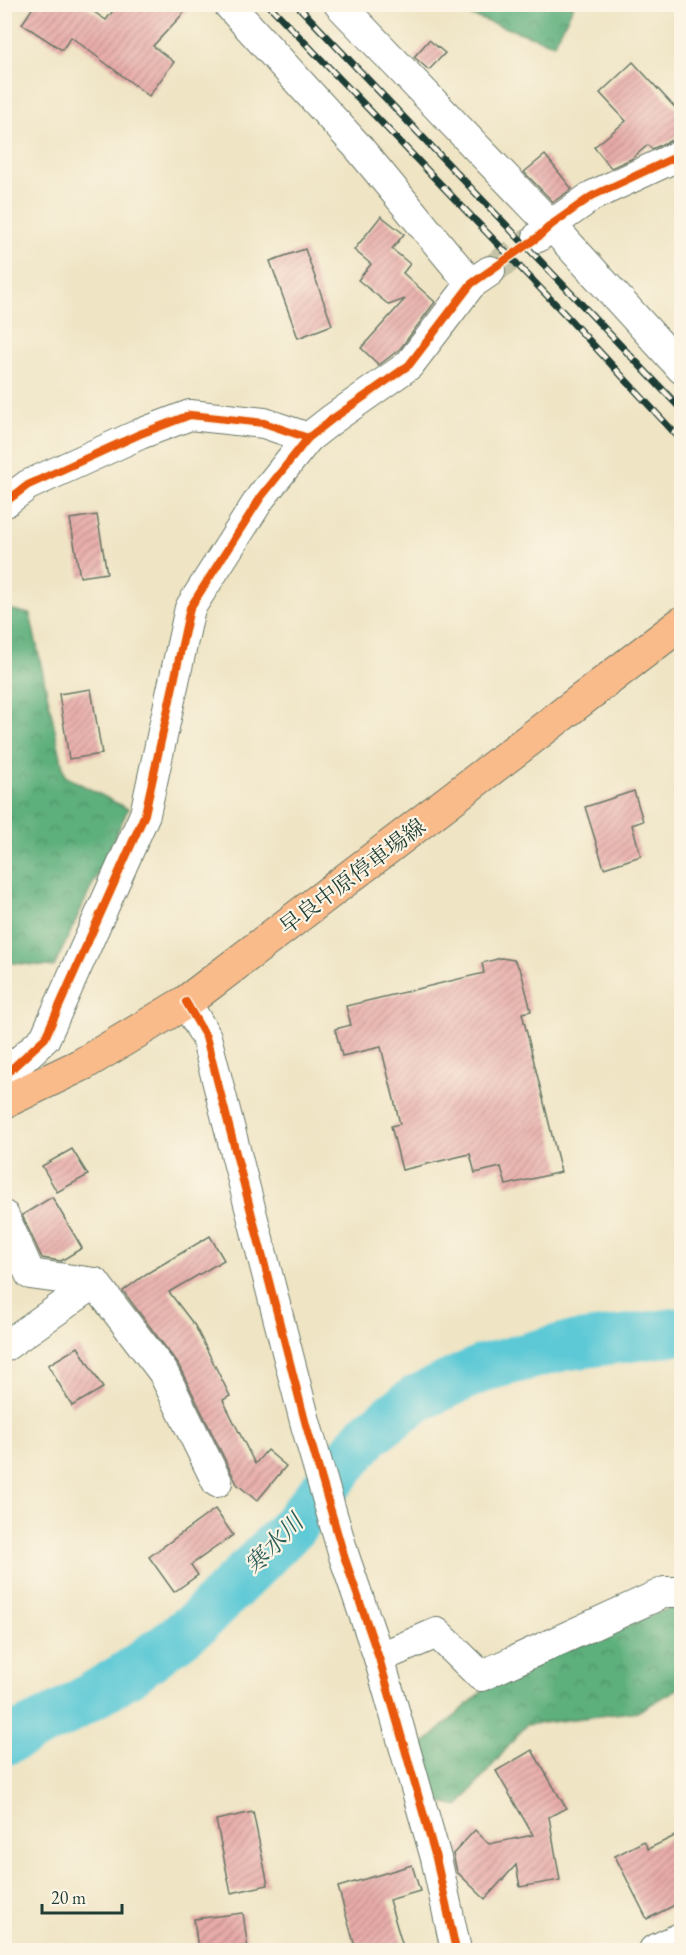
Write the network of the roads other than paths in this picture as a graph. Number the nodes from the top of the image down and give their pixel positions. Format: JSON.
{"nodes":[{"id":1,"x":228,"y":4,"type":"edge"},
{"id":2,"x":339,"y":4,"type":"edge"},
{"id":3,"x":681,"y":154,"type":"edge"},
{"id":4,"x":544,"y":231,"type":"junction"},
{"id":5,"x":681,"y":369,"type":"edge"},
{"id":6,"x":308,"y":438,"type":"junction"},
{"id":7,"x":4,"y":503,"type":"edge"},
{"id":8,"x":681,"y":623,"type":"edge"},
{"id":9,"x":186,"y":1002,"type":"junction"},
{"id":10,"x":4,"y":1076,"type":"edge"},
{"id":11,"x":4,"y":1102,"type":"edge"},
{"id":12,"x":4,"y":1216,"type":"edge"},
{"id":13,"x":94,"y":1283,"type":"junction"},
{"id":14,"x":4,"y":1347,"type":"edge"},
{"id":15,"x":217,"y":1482,"type":"dead end"},
{"id":16,"x":681,"y":1592,"type":"edge"},
{"id":17,"x":379,"y":1658,"type":"junction"},
{"id":18,"x":681,"y":1937,"type":"edge"},
{"id":19,"x":456,"y":1950,"type":"edge"},
{"id":20,"x":654,"y":1950,"type":"edge"}],
"edges":[{"from":1,"to":6,"type":"street"},
{"from":2,"to":4,"type":"street"},
{"from":3,"to":4,"type":"street"},
{"from":4,"to":5,"type":"street"},
{"from":6,"to":7,"type":"street"},
{"from":6,"to":10,"type":"street"},
{"from":8,"to":9,"type":"main road","name":"早良中原停車場線"},
{"from":9,"to":11,"type":"main road","name":"早良中原停車場線"},
{"from":9,"to":17,"type":"street"},
{"from":12,"to":13,"type":"street"},
{"from":13,"to":14,"type":"street"},
{"from":13,"to":15,"type":"street"},
{"from":16,"to":17,"type":"street"},
{"from":17,"to":19,"type":"street"},
{"from":18,"to":20,"type":"street"}]}
